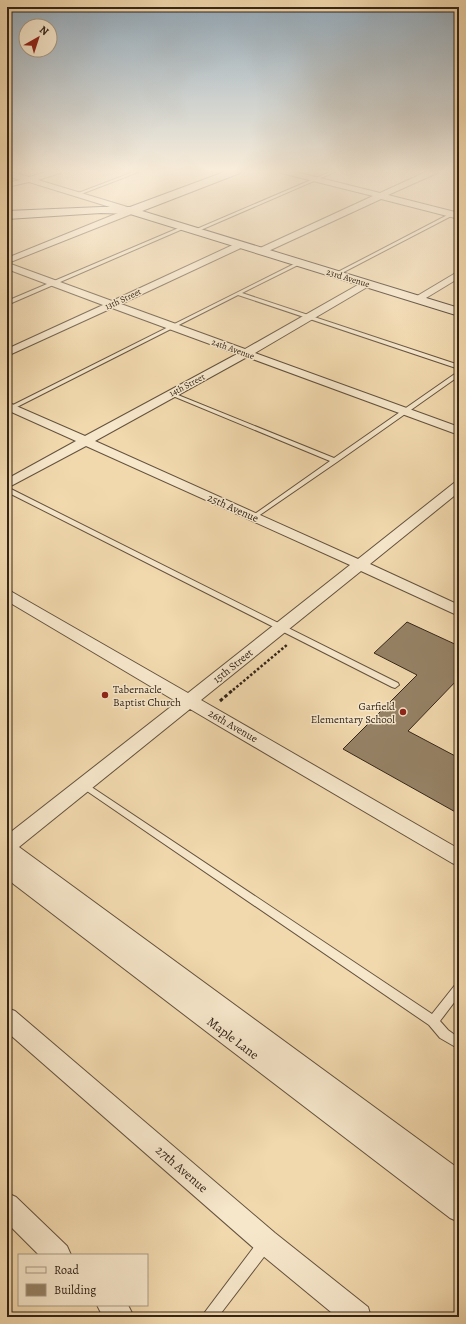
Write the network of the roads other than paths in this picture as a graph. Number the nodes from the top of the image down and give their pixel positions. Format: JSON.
{"nodes":[{"id":1,"x":78,"y":233,"type":"edge"},
{"id":2,"x":179,"y":233,"type":"edge"},
{"id":3,"x":200,"y":233,"type":"edge"},
{"id":4,"x":301,"y":233,"type":"edge"},
{"id":5,"x":417,"y":233,"type":"edge"},
{"id":6,"x":240,"y":245,"type":"junction"},
{"id":7,"x":261,"y":251,"type":"junction"},
{"id":8,"x":7,"y":262,"type":"edge"},
{"id":9,"x":298,"y":263,"type":"junction"},
{"id":10,"x":7,"y":266,"type":"edge"},
{"id":11,"x":336,"y":274,"type":"junction"},
{"id":12,"x":459,"y":274,"type":"edge"},
{"id":13,"x":54,"y":283,"type":"junction"},
{"id":14,"x":366,"y":284,"type":"junction"},
{"id":15,"x":238,"y":294,"type":"junction"},
{"id":16,"x":417,"y":299,"type":"junction"},
{"id":17,"x":7,"y":303,"type":"edge"},
{"id":18,"x":112,"y":305,"type":"junction"},
{"id":19,"x":459,"y":312,"type":"edge"},
{"id":20,"x":307,"y":317,"type":"junction"},
{"id":21,"x":171,"y":326,"type":"junction"},
{"id":22,"x":7,"y":353,"type":"edge"},
{"id":23,"x":245,"y":354,"type":"junction"},
{"id":24,"x":459,"y":367,"type":"edge"},
{"id":25,"x":459,"y":373,"type":"edge"},
{"id":26,"x":171,"y":394,"type":"junction"},
{"id":27,"x":9,"y":408,"type":"edge"},
{"id":28,"x":405,"y":412,"type":"junction"},
{"id":29,"x":459,"y":431,"type":"edge"},
{"id":30,"x":85,"y":441,"type":"junction"},
{"id":31,"x":335,"y":461,"type":"junction"},
{"id":32,"x":7,"y":484,"type":"edge"},
{"id":33,"x":459,"y":486,"type":"edge"},
{"id":34,"x":7,"y":489,"type":"edge"},
{"id":35,"x":254,"y":517,"type":"junction"},
{"id":36,"x":359,"y":564,"type":"junction"},
{"id":37,"x":7,"y":595,"type":"edge"},
{"id":38,"x":459,"y":611,"type":"edge"},
{"id":39,"x":280,"y":628,"type":"junction"},
{"id":40,"x":395,"y":685,"type":"dead end"},
{"id":41,"x":190,"y":701,"type":"junction"},
{"id":42,"x":84,"y":785,"type":"junction"},
{"id":43,"x":7,"y":848,"type":"edge"},
{"id":44,"x":459,"y":858,"type":"edge"},
{"id":45,"x":7,"y":868,"type":"edge"},
{"id":46,"x":459,"y":988,"type":"edge"},
{"id":47,"x":7,"y":1018,"type":"edge"},
{"id":48,"x":433,"y":1021,"type":"junction"},
{"id":49,"x":459,"y":1044,"type":"edge"},
{"id":50,"x":459,"y":1184,"type":"edge"},
{"id":51,"x":7,"y":1206,"type":"edge"},
{"id":52,"x":459,"y":1209,"type":"edge"},
{"id":53,"x":266,"y":1242,"type":"junction"},
{"id":54,"x":57,"y":1254,"type":"edge"},
{"id":55,"x":111,"y":1306,"type":"edge"},
{"id":56,"x":121,"y":1317,"type":"edge"},
{"id":57,"x":210,"y":1317,"type":"edge"},
{"id":58,"x":358,"y":1317,"type":"edge"}],
"edges":[{"from":1,"to":8,"type":"street"},
{"from":2,"to":13,"type":"lane"},
{"from":3,"to":6,"type":"street","name":"23rd Avenue"},
{"from":4,"to":7,"type":"street"},
{"from":5,"to":11,"type":"lane"},
{"from":6,"to":7,"type":"street","name":"23rd Avenue"},
{"from":6,"to":18,"type":"street","name":"13th Street"},
{"from":7,"to":9,"type":"street","name":"23rd Avenue"},
{"from":9,"to":11,"type":"street","name":"23rd Avenue"},
{"from":9,"to":15,"type":"lane"},
{"from":10,"to":13,"type":"street","name":"24th Avenue"},
{"from":11,"to":14,"type":"street","name":"23rd Avenue"},
{"from":12,"to":16,"type":"street"},
{"from":13,"to":17,"type":"lane"},
{"from":13,"to":18,"type":"street","name":"24th Avenue"},
{"from":14,"to":16,"type":"street","name":"23rd Avenue"},
{"from":14,"to":20,"type":"street","name":"14th Street"},
{"from":15,"to":20,"type":"lane"},
{"from":15,"to":21,"type":"lane"},
{"from":16,"to":19,"type":"street","name":"23rd Avenue"},
{"from":18,"to":21,"type":"street","name":"24th Avenue"},
{"from":18,"to":22,"type":"street","name":"13th Street"},
{"from":20,"to":23,"type":"street","name":"14th Street"},
{"from":20,"to":24,"type":"lane"},
{"from":21,"to":23,"type":"street","name":"24th Avenue"},
{"from":21,"to":27,"type":"lane"},
{"from":23,"to":26,"type":"street","name":"14th Street"},
{"from":23,"to":28,"type":"street","name":"24th Avenue"},
{"from":25,"to":28,"type":"lane"},
{"from":26,"to":30,"type":"street","name":"14th Street"},
{"from":26,"to":31,"type":"lane"},
{"from":27,"to":30,"type":"street","name":"25th Avenue"},
{"from":28,"to":29,"type":"street","name":"24th Avenue"},
{"from":28,"to":31,"type":"lane"},
{"from":30,"to":32,"type":"street","name":"14th Street"},
{"from":30,"to":35,"type":"street","name":"25th Avenue"},
{"from":31,"to":35,"type":"lane"},
{"from":33,"to":36,"type":"street","name":"15th Street"},
{"from":34,"to":39,"type":"lane"},
{"from":35,"to":36,"type":"street","name":"25th Avenue"},
{"from":36,"to":38,"type":"street","name":"25th Avenue"},
{"from":36,"to":39,"type":"street","name":"15th Street"},
{"from":37,"to":41,"type":"street","name":"26th Avenue"},
{"from":39,"to":40,"type":"lane"},
{"from":39,"to":41,"type":"street","name":"15th Street"},
{"from":41,"to":42,"type":"street","name":"15th Street"},
{"from":41,"to":44,"type":"street","name":"26th Avenue"},
{"from":42,"to":43,"type":"street","name":"15th Street"},
{"from":42,"to":48,"type":"lane"},
{"from":43,"to":50,"type":"street","name":"Maple Lane"},
{"from":45,"to":52,"type":"street","name":"Maple Lane"},
{"from":46,"to":48,"type":"lane"},
{"from":47,"to":53,"type":"street","name":"27th Avenue"},
{"from":48,"to":49,"type":"lane"},
{"from":51,"to":54,"type":"street"},
{"from":53,"to":57,"type":"lane"},
{"from":53,"to":58,"type":"street","name":"27th Avenue"},
{"from":55,"to":56,"type":"street"}]}
